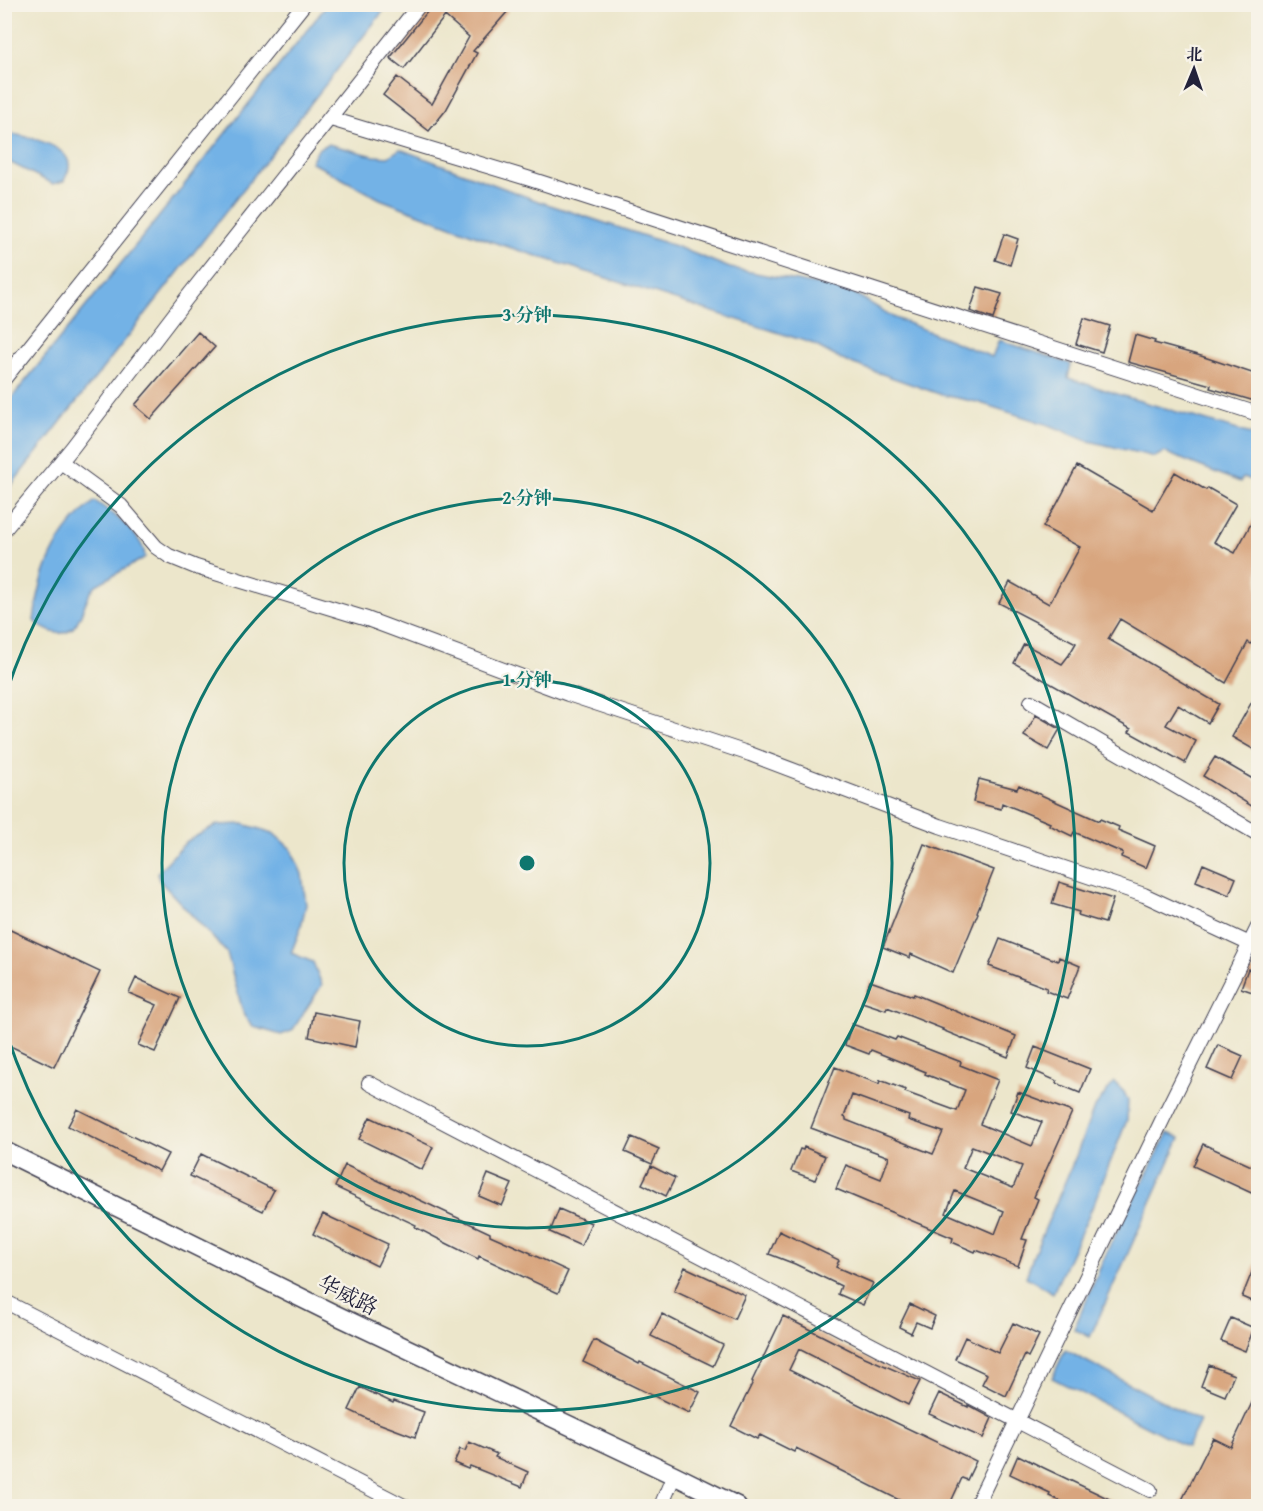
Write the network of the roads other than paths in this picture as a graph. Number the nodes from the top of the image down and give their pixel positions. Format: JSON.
{"nodes":[{"id":1,"x":304,"y":4,"type":"edge"},
{"id":2,"x":420,"y":4,"type":"edge"},
{"id":3,"x":331,"y":118,"type":"junction"},
{"id":4,"x":4,"y":379,"type":"edge"},
{"id":5,"x":1258,"y":414,"type":"edge"},
{"id":6,"x":61,"y":462,"type":"junction"},
{"id":7,"x":4,"y":530,"type":"edge"},
{"id":8,"x":1031,"y":702,"type":"dead end"},
{"id":9,"x":1258,"y":834,"type":"edge"},
{"id":10,"x":1258,"y":927,"type":"edge"},
{"id":11,"x":1250,"y":944,"type":"junction"},
{"id":12,"x":369,"y":1083,"type":"dead end"},
{"id":13,"x":4,"y":1151,"type":"edge"},
{"id":14,"x":4,"y":1301,"type":"edge"},
{"id":15,"x":1018,"y":1421,"type":"junction"},
{"id":16,"x":674,"y":1475,"type":"junction"},
{"id":17,"x":1150,"y":1490,"type":"dead end"},
{"id":18,"x":404,"y":1506,"type":"edge"},
{"id":19,"x":661,"y":1506,"type":"edge"},
{"id":20,"x":737,"y":1506,"type":"edge"},
{"id":21,"x":976,"y":1506,"type":"edge"}],
"edges":[{"from":1,"to":4,"type":"street"},
{"from":2,"to":3,"type":"street"},
{"from":3,"to":5,"type":"street"},
{"from":3,"to":6,"type":"street"},
{"from":6,"to":7,"type":"street"},
{"from":6,"to":11,"type":"street"},
{"from":8,"to":9,"type":"street"},
{"from":10,"to":11,"type":"street"},
{"from":11,"to":15,"type":"street"},
{"from":12,"to":15,"type":"street"},
{"from":13,"to":16,"type":"main road","name":"华威路"},
{"from":14,"to":18,"type":"street"},
{"from":15,"to":17,"type":"street"},
{"from":15,"to":21,"type":"street"},
{"from":16,"to":19,"type":"street"},
{"from":16,"to":20,"type":"main road","name":"华威路"}]}
